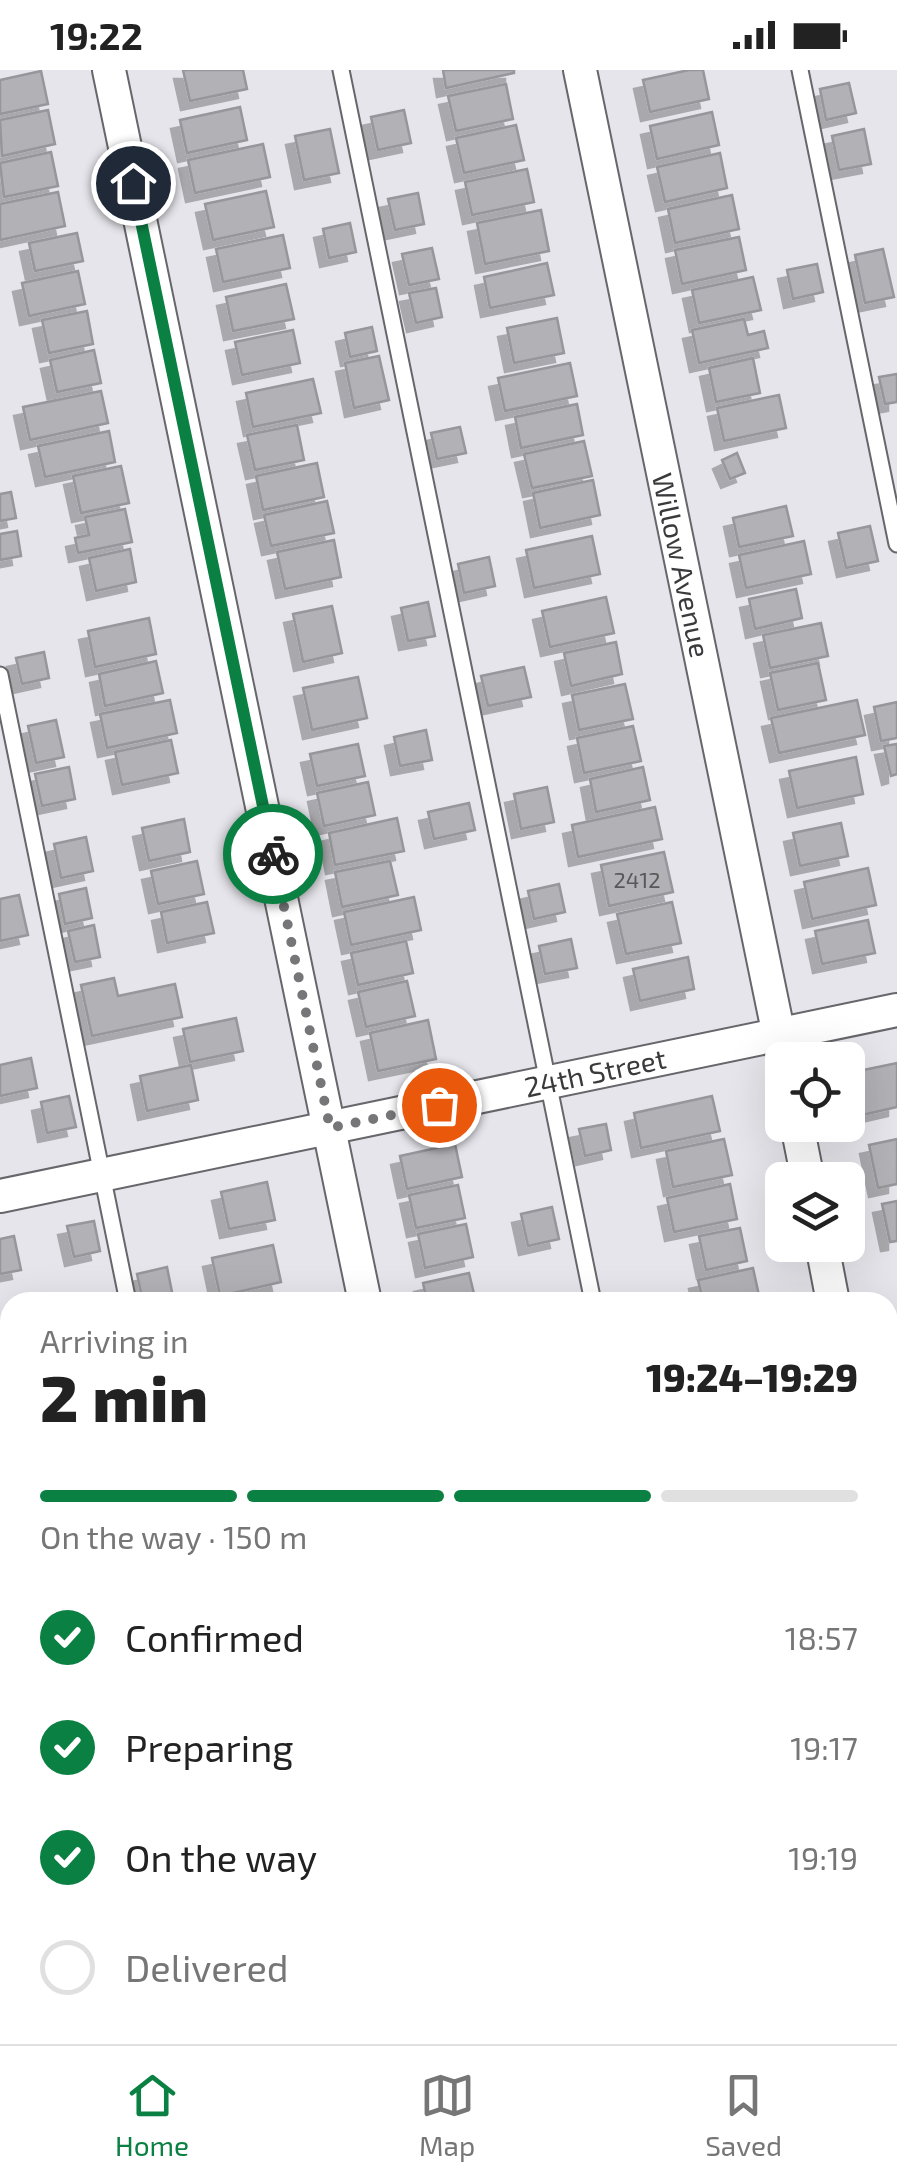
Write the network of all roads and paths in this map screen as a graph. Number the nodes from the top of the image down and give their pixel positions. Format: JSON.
{"nodes":[{"id":1,"x":109,"y":70,"type":"edge"},
{"id":2,"x":340,"y":70,"type":"edge"},
{"id":3,"x":580,"y":70,"type":"edge"},
{"id":4,"x":800,"y":70,"type":"edge"},
{"id":5,"x":897,"y":544,"type":"edge"},
{"id":6,"x":0,"y":675,"type":"edge"},
{"id":7,"x":897,"y":1010,"type":"edge"},
{"id":8,"x":780,"y":1042,"type":"edge"},
{"id":9,"x":797,"y":1042,"type":"edge"},
{"id":10,"x":765,"y":1049,"type":"edge"},
{"id":11,"x":549,"y":1082,"type":"junction"},
{"id":12,"x":330,"y":1128,"type":"junction"},
{"id":13,"x":102,"y":1175,"type":"junction"},
{"id":14,"x":0,"y":1196,"type":"edge"},
{"id":15,"x":825,"y":1262,"type":"edge"},
{"id":16,"x":126,"y":1292,"type":"edge"},
{"id":17,"x":364,"y":1292,"type":"edge"},
{"id":18,"x":591,"y":1292,"type":"edge"},
{"id":19,"x":831,"y":1292,"type":"edge"}],
"edges":[{"from":1,"to":12,"type":"street"},
{"from":2,"to":11,"type":"lane"},
{"from":3,"to":8,"type":"street","name":"Willow Avenue"},
{"from":4,"to":5,"type":"lane"},
{"from":6,"to":13,"type":"lane"},
{"from":7,"to":9,"type":"street","name":"24th Street"},
{"from":10,"to":11,"type":"street","name":"24th Street"},
{"from":11,"to":12,"type":"street","name":"24th Street"},
{"from":11,"to":18,"type":"lane"},
{"from":12,"to":13,"type":"street","name":"24th Street"},
{"from":12,"to":17,"type":"street"},
{"from":13,"to":14,"type":"street","name":"24th Street"},
{"from":13,"to":16,"type":"lane"},
{"from":15,"to":19,"type":"street"}]}
